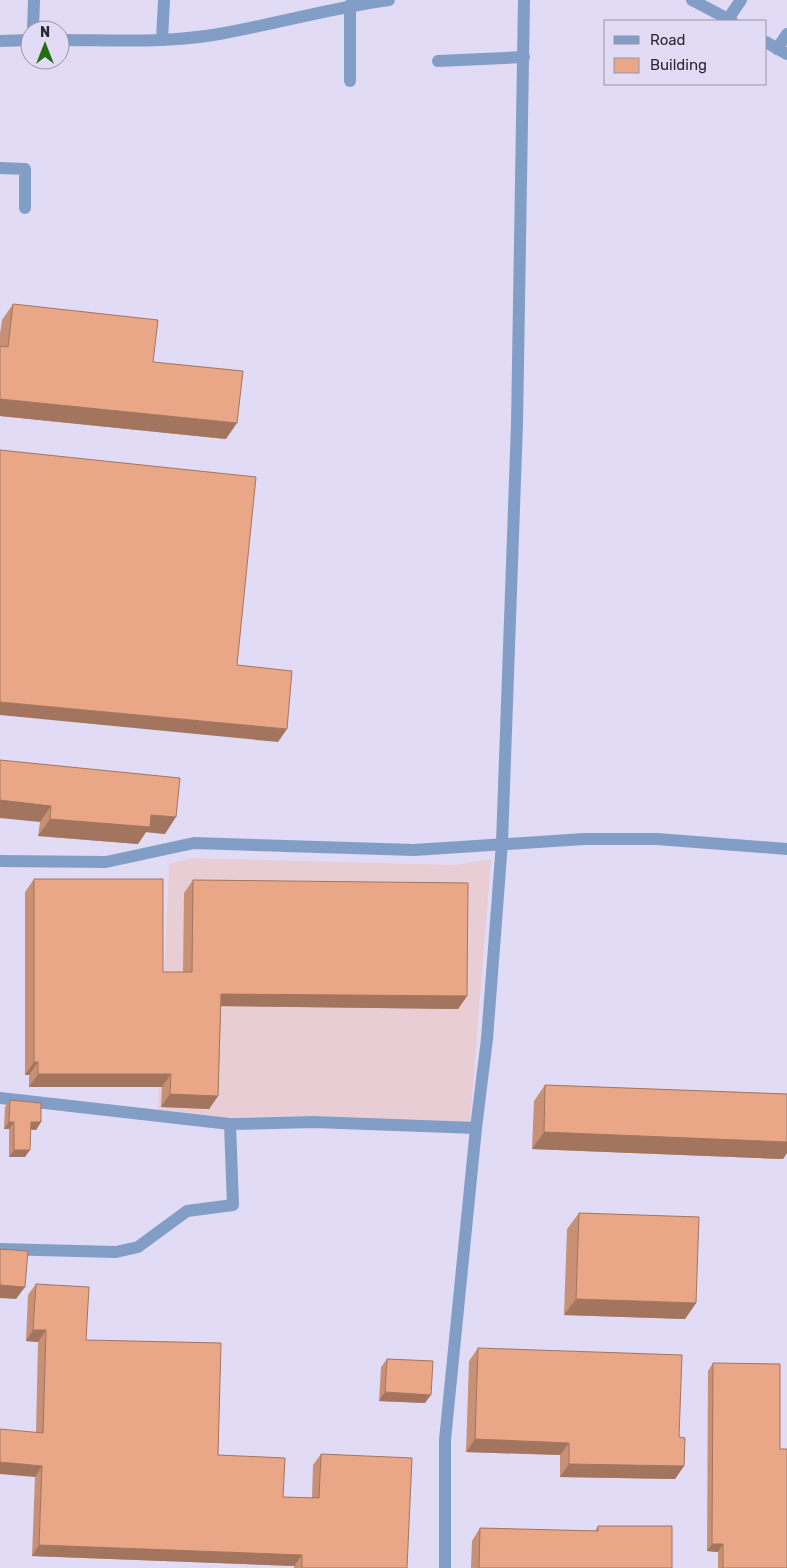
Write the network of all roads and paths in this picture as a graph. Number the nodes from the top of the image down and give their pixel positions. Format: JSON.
{"nodes":[{"id":1,"x":34,"y":0,"type":"edge"},
{"id":2,"x":164,"y":0,"type":"edge"},
{"id":3,"x":389,"y":0,"type":"edge"},
{"id":4,"x":524,"y":0,"type":"edge"},
{"id":5,"x":692,"y":0,"type":"edge"},
{"id":6,"x":742,"y":0,"type":"edge"},
{"id":7,"x":350,"y":5,"type":"junction"},
{"id":8,"x":33,"y":20,"type":"edge"},
{"id":9,"x":730,"y":20,"type":"edge"},
{"id":10,"x":787,"y":34,"type":"edge"},
{"id":11,"x":0,"y":40,"type":"edge"},
{"id":12,"x":20,"y":40,"type":"edge"},
{"id":13,"x":70,"y":40,"type":"edge"},
{"id":14,"x":162,"y":40,"type":"junction"},
{"id":15,"x":776,"y":48,"type":"edge"},
{"id":16,"x":524,"y":57,"type":"junction"},
{"id":17,"x":438,"y":61,"type":"dead end"},
{"id":18,"x":350,"y":81,"type":"dead end"},
{"id":19,"x":0,"y":168,"type":"edge"},
{"id":20,"x":25,"y":208,"type":"dead end"},
{"id":21,"x":502,"y":843,"type":"junction"},
{"id":22,"x":787,"y":849,"type":"edge"},
{"id":23,"x":0,"y":861,"type":"edge"},
{"id":24,"x":0,"y":1098,"type":"edge"},
{"id":25,"x":230,"y":1124,"type":"junction"},
{"id":26,"x":476,"y":1128,"type":"junction"},
{"id":27,"x":0,"y":1249,"type":"edge"},
{"id":28,"x":445,"y":1568,"type":"edge"}],
"edges":[{"from":1,"to":8,"type":"street"},
{"from":2,"to":14,"type":"street"},
{"from":3,"to":7,"type":"street"},
{"from":4,"to":16,"type":"street"},
{"from":5,"to":9,"type":"street"},
{"from":6,"to":9,"type":"street"},
{"from":7,"to":14,"type":"street"},
{"from":7,"to":18,"type":"street"},
{"from":10,"to":15,"type":"street"},
{"from":11,"to":12,"type":"street"},
{"from":13,"to":14,"type":"street"},
{"from":16,"to":17,"type":"street"},
{"from":16,"to":21,"type":"street"},
{"from":19,"to":20,"type":"street"},
{"from":21,"to":22,"type":"street"},
{"from":21,"to":23,"type":"street"},
{"from":21,"to":26,"type":"street"},
{"from":24,"to":25,"type":"street"},
{"from":25,"to":26,"type":"street"},
{"from":25,"to":27,"type":"street"},
{"from":26,"to":28,"type":"street"}]}
